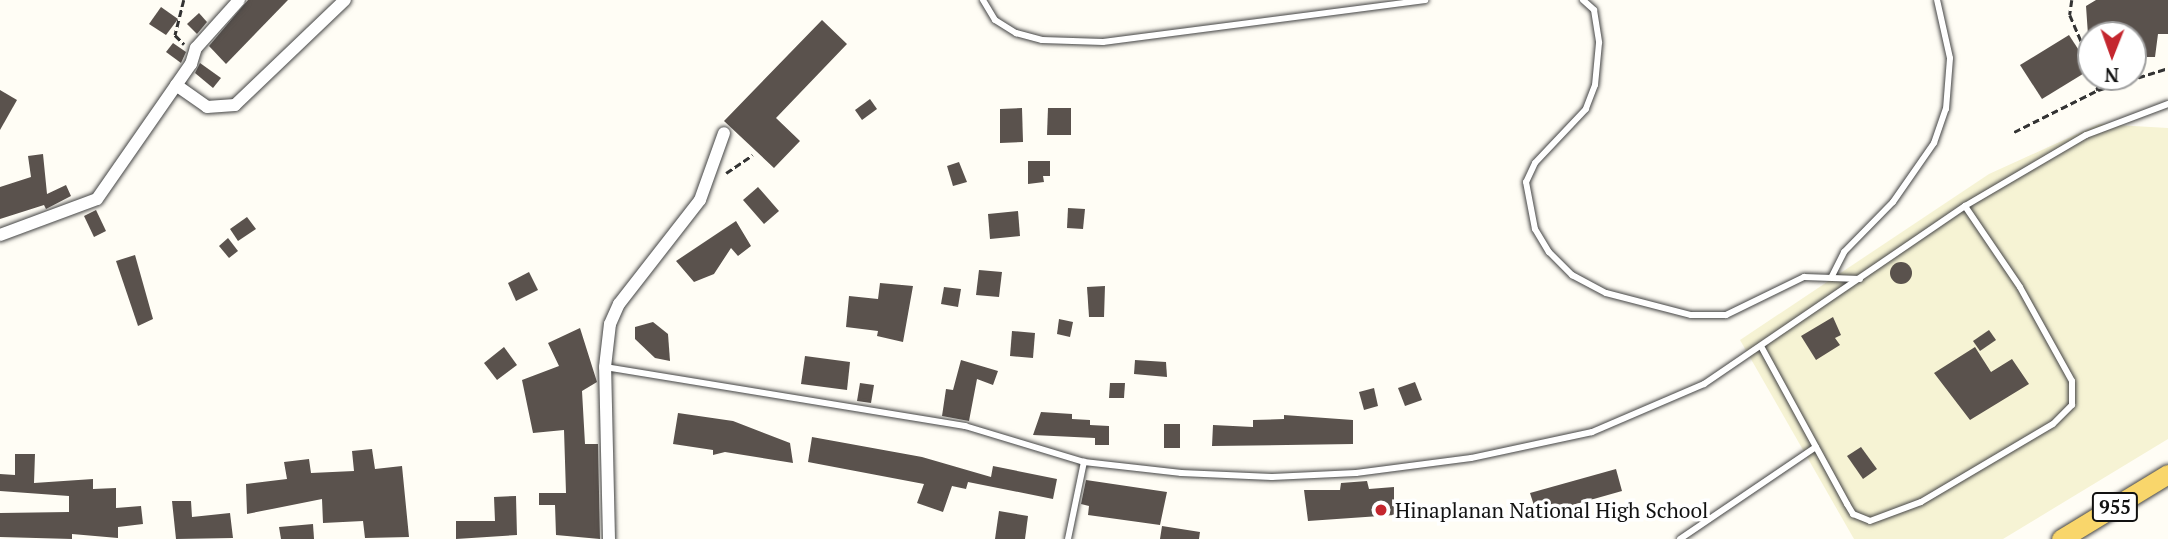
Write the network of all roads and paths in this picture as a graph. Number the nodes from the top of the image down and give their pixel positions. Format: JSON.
{"nodes":[{"id":1,"x":184,"y":0,"type":"edge"},
{"id":2,"x":239,"y":0,"type":"edge"},
{"id":3,"x":345,"y":0,"type":"edge"},
{"id":4,"x":983,"y":0,"type":"edge"},
{"id":5,"x":1425,"y":0,"type":"edge"},
{"id":6,"x":1583,"y":0,"type":"edge"},
{"id":7,"x":1937,"y":0,"type":"edge"},
{"id":8,"x":2072,"y":0,"type":"edge"},
{"id":9,"x":2077,"y":31,"type":"edge"},
{"id":10,"x":194,"y":52,"type":"junction"},
{"id":11,"x":2168,"y":68,"type":"edge"},
{"id":12,"x":2147,"y":75,"type":"edge"},
{"id":13,"x":176,"y":85,"type":"junction"},
{"id":14,"x":2096,"y":91,"type":"edge"},
{"id":15,"x":2168,"y":104,"type":"edge"},
{"id":16,"x":2014,"y":132,"type":"dead end"},
{"id":17,"x":724,"y":133,"type":"dead end"},
{"id":18,"x":753,"y":155,"type":"dead end"},
{"id":19,"x":708,"y":185,"type":"junction"},
{"id":20,"x":1965,"y":206,"type":"junction"},
{"id":21,"x":0,"y":235,"type":"edge"},
{"id":22,"x":1832,"y":276,"type":"junction"},
{"id":23,"x":1860,"y":279,"type":"junction"},
{"id":24,"x":1762,"y":348,"type":"junction"},
{"id":25,"x":605,"y":367,"type":"junction"},
{"id":26,"x":1816,"y":447,"type":"junction"},
{"id":27,"x":1084,"y":462,"type":"junction"},
{"id":28,"x":2168,"y":474,"type":"edge"},
{"id":29,"x":609,"y":539,"type":"edge"},
{"id":30,"x":1068,"y":539,"type":"edge"},
{"id":31,"x":1680,"y":539,"type":"edge"},
{"id":32,"x":2061,"y":539,"type":"edge"}],
"edges":[{"from":1,"to":10,"type":"path"},
{"from":2,"to":10,"type":"street"},
{"from":3,"to":13,"type":"street"},
{"from":4,"to":5,"type":"lane"},
{"from":6,"to":22,"type":"lane"},
{"from":7,"to":22,"type":"lane"},
{"from":8,"to":9,"type":"path"},
{"from":10,"to":13,"type":"street"},
{"from":11,"to":12,"type":"path"},
{"from":13,"to":21,"type":"street"},
{"from":14,"to":16,"type":"path"},
{"from":15,"to":20,"type":"lane"},
{"from":17,"to":19,"type":"street"},
{"from":18,"to":19,"type":"path"},
{"from":19,"to":25,"type":"street"},
{"from":20,"to":23,"type":"lane"},
{"from":20,"to":26,"type":"lane"},
{"from":22,"to":23,"type":"lane"},
{"from":23,"to":24,"type":"lane"},
{"from":24,"to":26,"type":"lane"},
{"from":24,"to":27,"type":"lane"},
{"from":25,"to":27,"type":"lane"},
{"from":25,"to":29,"type":"street"},
{"from":26,"to":31,"type":"lane"},
{"from":27,"to":30,"type":"lane"},
{"from":28,"to":32,"type":"main road","number":"955"}]}
